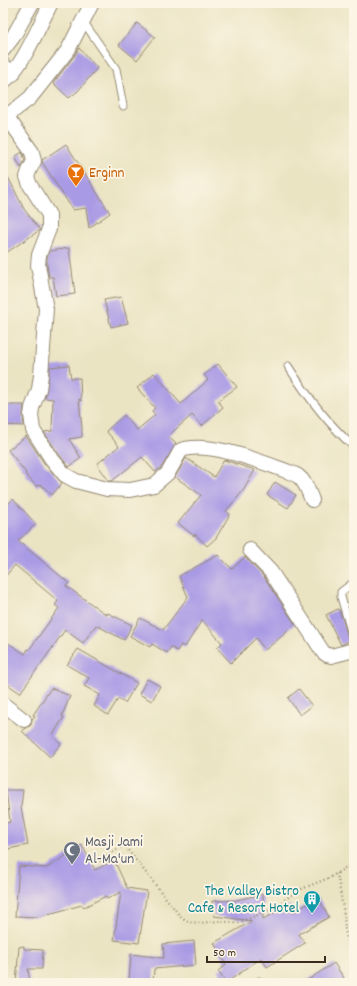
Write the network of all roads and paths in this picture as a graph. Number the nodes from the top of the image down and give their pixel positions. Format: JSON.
{"nodes":[{"id":1,"x":32,"y":3,"type":"edge"},
{"id":2,"x":52,"y":3,"type":"edge"},
{"id":3,"x":92,"y":3,"type":"edge"},
{"id":4,"x":83,"y":21,"type":"junction"},
{"id":5,"x":3,"y":50,"type":"edge"},
{"id":6,"x":6,"y":74,"type":"edge"},
{"id":7,"x":123,"y":106,"type":"dead end"},
{"id":8,"x":5,"y":118,"type":"edge"},
{"id":9,"x":288,"y":366,"type":"dead end"},
{"id":10,"x":354,"y":447,"type":"edge"},
{"id":11,"x":312,"y":500,"type":"dead end"},
{"id":12,"x":250,"y":550,"type":"dead end"},
{"id":13,"x":354,"y":582,"type":"edge"},
{"id":14,"x":354,"y":641,"type":"edge"},
{"id":15,"x":354,"y":650,"type":"edge"},
{"id":16,"x":3,"y":704,"type":"edge"},
{"id":17,"x":24,"y":720,"type":"dead end"},
{"id":18,"x":354,"y":862,"type":"edge"},
{"id":19,"x":96,"y":864,"type":"dead end"},
{"id":20,"x":337,"y":873,"type":"junction"},
{"id":21,"x":354,"y":942,"type":"edge"},
{"id":22,"x":349,"y":945,"type":"junction"},
{"id":23,"x":354,"y":966,"type":"edge"}],
"edges":[{"from":1,"to":5,"type":"street"},
{"from":2,"to":6,"type":"street"},
{"from":3,"to":4,"type":"street"},
{"from":4,"to":7,"type":"lane"},
{"from":4,"to":8,"type":"street"},
{"from":8,"to":11,"type":"street"},
{"from":9,"to":10,"type":"lane"},
{"from":12,"to":15,"type":"street"},
{"from":13,"to":14,"type":"lane"},
{"from":16,"to":17,"type":"street"},
{"from":18,"to":20,"type":"path"},
{"from":19,"to":20,"type":"path"},
{"from":20,"to":22,"type":"path"},
{"from":21,"to":22,"type":"path"},
{"from":22,"to":23,"type":"path"}]}
